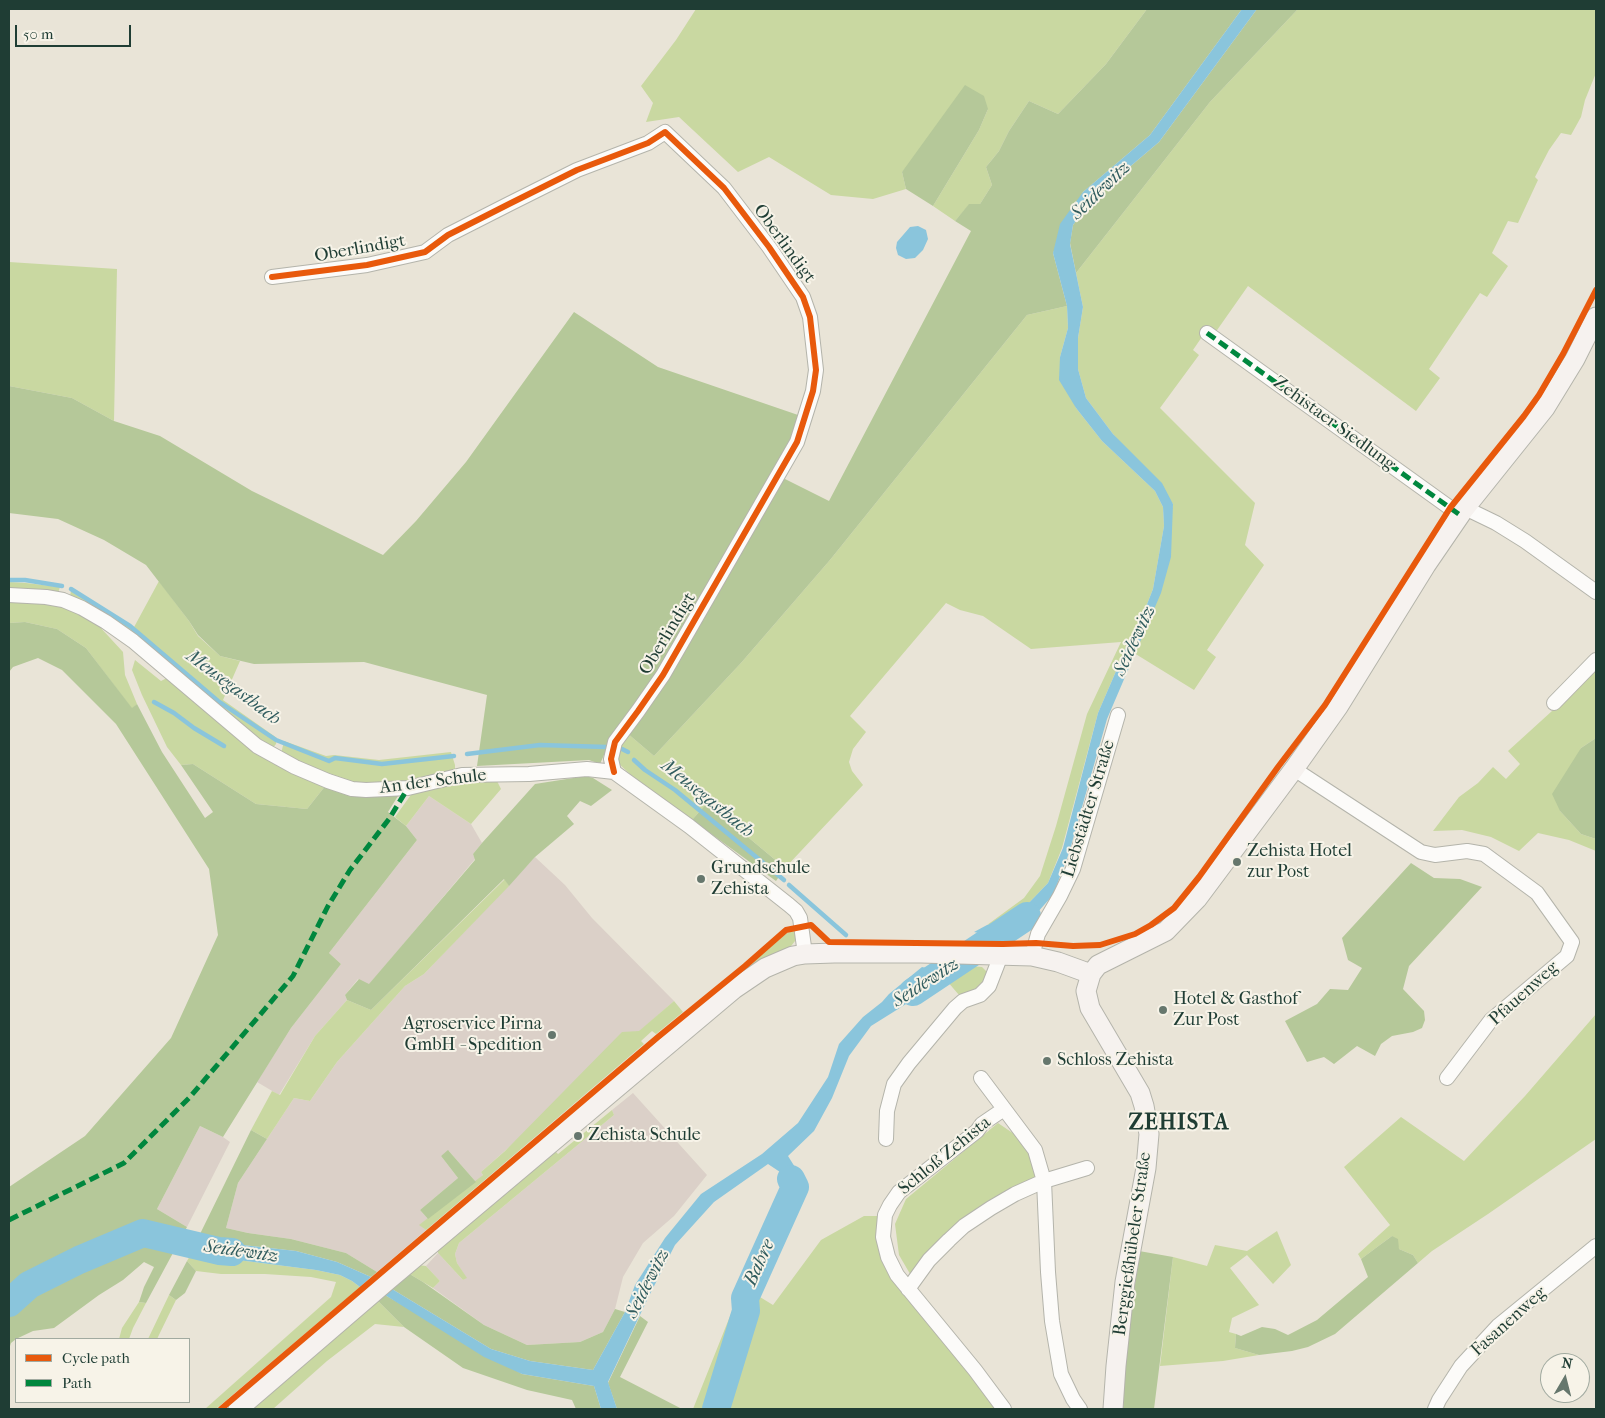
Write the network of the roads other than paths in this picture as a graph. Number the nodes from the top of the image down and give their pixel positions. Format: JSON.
{"nodes":[{"id":1,"x":272,"y":277,"type":"dead end"},
{"id":2,"x":1596,"y":317,"type":"edge"},
{"id":3,"x":1207,"y":333,"type":"dead end"},
{"id":4,"x":1463,"y":512,"type":"junction"},
{"id":5,"x":1596,"y":592,"type":"edge"},
{"id":6,"x":9,"y":595,"type":"edge"},
{"id":7,"x":1596,"y":660,"type":"edge"},
{"id":8,"x":1554,"y":703,"type":"dead end"},
{"id":9,"x":1118,"y":715,"type":"dead end"},
{"id":10,"x":1294,"y":769,"type":"junction"},
{"id":11,"x":614,"y":772,"type":"junction"},
{"id":12,"x":805,"y":954,"type":"junction"},
{"id":13,"x":994,"y":955,"type":"junction"},
{"id":14,"x":1032,"y":956,"type":"junction"},
{"id":15,"x":1091,"y":974,"type":"junction"},
{"id":16,"x":981,"y":1078,"type":"dead end"},
{"id":17,"x":1447,"y":1078,"type":"dead end"},
{"id":18,"x":1004,"y":1109,"type":"junction"},
{"id":19,"x":886,"y":1139,"type":"dead end"},
{"id":20,"x":1087,"y":1168,"type":"dead end"},
{"id":21,"x":1044,"y":1181,"type":"junction"},
{"id":22,"x":1596,"y":1246,"type":"edge"},
{"id":23,"x":908,"y":1289,"type":"junction"},
{"id":24,"x":238,"y":1409,"type":"edge"},
{"id":25,"x":1004,"y":1409,"type":"edge"},
{"id":26,"x":1080,"y":1409,"type":"edge"},
{"id":27,"x":1113,"y":1409,"type":"edge"},
{"id":28,"x":1435,"y":1409,"type":"edge"}],
"edges":[{"from":1,"to":11,"type":"street","name":"Oberlindigt"},
{"from":2,"to":4,"type":"main road"},
{"from":3,"to":4,"type":"street","name":"Zehistaer Siedlung"},
{"from":4,"to":5,"type":"street","name":"Zehistaer Siedlung"},
{"from":4,"to":10,"type":"main road"},
{"from":6,"to":11,"type":"street","name":"An der Schule"},
{"from":7,"to":8,"type":"street"},
{"from":9,"to":14,"type":"street","name":"Liebstädter Straße"},
{"from":10,"to":15,"type":"main road"},
{"from":10,"to":17,"type":"street","name":"Pfauenweg"},
{"from":11,"to":12,"type":"street","name":"An der Schule"},
{"from":12,"to":13,"type":"main road"},
{"from":12,"to":24,"type":"main road"},
{"from":13,"to":14,"type":"main road"},
{"from":13,"to":19,"type":"street"},
{"from":14,"to":15,"type":"main road"},
{"from":15,"to":27,"type":"main road","name":"Berggießhübeler Straße"},
{"from":16,"to":18,"type":"street","name":"Schloß Zehista"},
{"from":18,"to":21,"type":"street","name":"Schloß Zehista"},
{"from":18,"to":23,"type":"street","name":"Schloß Zehista"},
{"from":20,"to":21,"type":"street"},
{"from":21,"to":23,"type":"street"},
{"from":21,"to":26,"type":"street","name":"Schloß Zehista"},
{"from":22,"to":28,"type":"street","name":"Fasanenweg"},
{"from":23,"to":25,"type":"street","name":"Schloß Zehista"}]}
